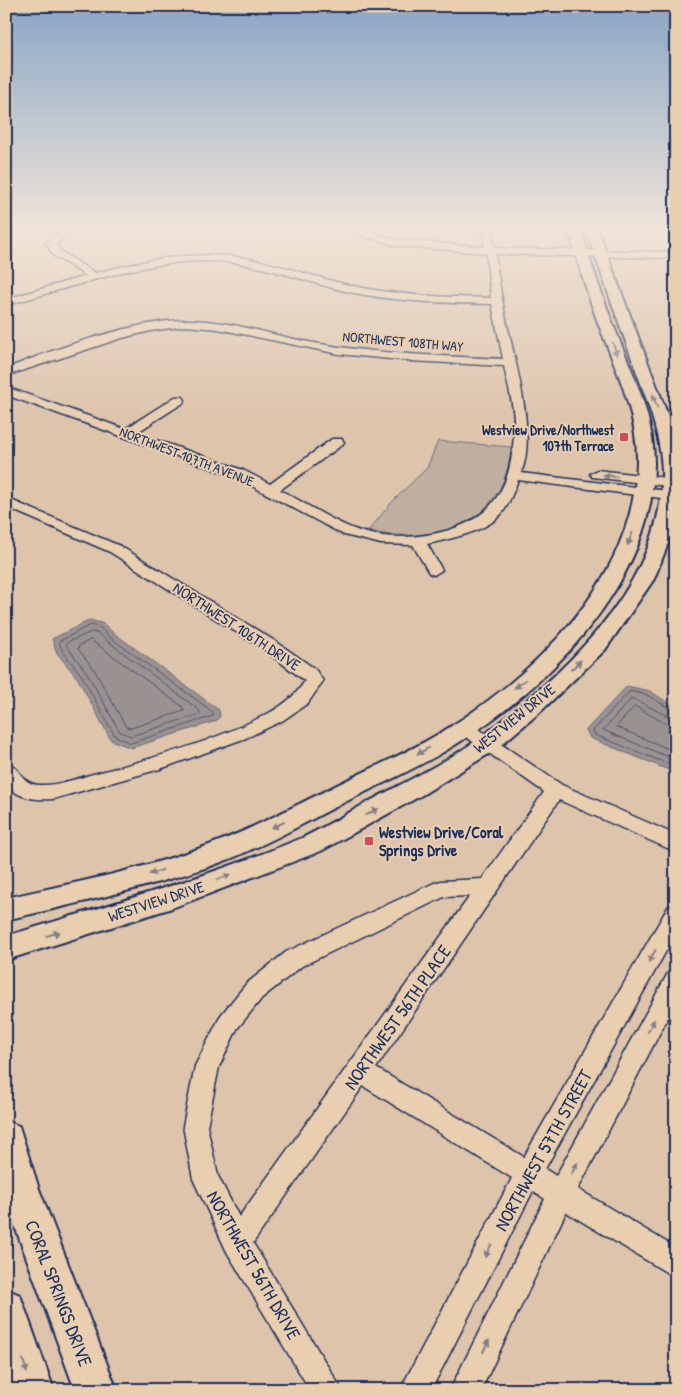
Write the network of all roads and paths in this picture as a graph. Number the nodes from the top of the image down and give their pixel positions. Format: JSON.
{"nodes":[{"id":1,"x":39,"y":293,"type":"edge"},
{"id":2,"x":385,"y":293,"type":"edge"},
{"id":3,"x":496,"y":293,"type":"edge"},
{"id":4,"x":603,"y":293,"type":"edge"},
{"id":5,"x":608,"y":293,"type":"edge"},
{"id":6,"x":497,"y":301,"type":"junction"},
{"id":7,"x":6,"y":302,"type":"edge"},
{"id":8,"x":508,"y":363,"type":"junction"},
{"id":9,"x":6,"y":373,"type":"edge"},
{"id":10,"x":6,"y":391,"type":"edge"},
{"id":11,"x":179,"y":400,"type":"dead end"},
{"id":12,"x":127,"y":433,"type":"junction"},
{"id":13,"x":338,"y":442,"type":"dead end"},
{"id":14,"x":517,"y":470,"type":"junction"},
{"id":15,"x":644,"y":486,"type":"junction"},
{"id":16,"x":272,"y":489,"type":"junction"},
{"id":17,"x":673,"y":489,"type":"edge"},
{"id":18,"x":6,"y":502,"type":"edge"},
{"id":19,"x":418,"y":541,"type":"junction"},
{"id":20,"x":434,"y":570,"type":"dead end"},
{"id":21,"x":465,"y":728,"type":"junction"},
{"id":22,"x":488,"y":744,"type":"junction"},
{"id":23,"x":6,"y":769,"type":"edge"},
{"id":24,"x":555,"y":790,"type":"junction"},
{"id":25,"x":676,"y":844,"type":"edge"},
{"id":26,"x":488,"y":887,"type":"junction"},
{"id":27,"x":6,"y":909,"type":"edge"},
{"id":28,"x":676,"y":913,"type":"edge"},
{"id":29,"x":6,"y":948,"type":"edge"},
{"id":30,"x":676,"y":980,"type":"edge"},
{"id":31,"x":360,"y":1071,"type":"junction"},
{"id":32,"x":6,"y":1138,"type":"edge"},
{"id":33,"x":528,"y":1174,"type":"junction"},
{"id":34,"x":561,"y":1194,"type":"junction"},
{"id":35,"x":237,"y":1242,"type":"junction"},
{"id":36,"x":676,"y":1264,"type":"edge"},
{"id":37,"x":6,"y":1309,"type":"edge"},
{"id":38,"x":33,"y":1390,"type":"edge"},
{"id":39,"x":96,"y":1390,"type":"edge"},
{"id":40,"x":326,"y":1390,"type":"edge"},
{"id":41,"x":415,"y":1390,"type":"edge"},
{"id":42,"x":465,"y":1390,"type":"edge"}],
"edges":[{"from":1,"to":7,"type":"street"},
{"from":2,"to":6,"type":"street"},
{"from":3,"to":6,"type":"street"},
{"from":4,"to":15,"type":"street","name":"WESTVIEW DRIVE","one_way":true},
{"from":17,"to":5,"type":"street","name":"WESTVIEW DRIVE","one_way":true},
{"from":6,"to":8,"type":"street"},
{"from":8,"to":9,"type":"street","name":"NORTHWEST 108TH WAY"},
{"from":8,"to":14,"type":"street"},
{"from":10,"to":12,"type":"street","name":"NORTHWEST 107TH AVENUE"},
{"from":11,"to":12,"type":"street"},
{"from":12,"to":16,"type":"street","name":"NORTHWEST 107TH AVENUE"},
{"from":13,"to":16,"type":"street"},
{"from":14,"to":15,"type":"street"},
{"from":14,"to":19,"type":"street","name":"NORTHWEST 107TH AVENUE"},
{"from":15,"to":17,"type":"street"},
{"from":15,"to":21,"type":"street","name":"WESTVIEW DRIVE","one_way":true},
{"from":16,"to":19,"type":"street","name":"NORTHWEST 107TH AVENUE"},
{"from":22,"to":17,"type":"street","name":"WESTVIEW DRIVE","one_way":true},
{"from":18,"to":23,"type":"street","name":"NORTHWEST 106TH DRIVE"},
{"from":19,"to":20,"type":"street"},
{"from":21,"to":22,"type":"street"},
{"from":21,"to":27,"type":"street","name":"WESTVIEW DRIVE","one_way":true},
{"from":22,"to":24,"type":"street"},
{"from":29,"to":22,"type":"street","name":"WESTVIEW DRIVE","one_way":true},
{"from":24,"to":25,"type":"street"},
{"from":24,"to":26,"type":"street","name":"NORTHWEST 56TH PLACE"},
{"from":26,"to":31,"type":"street","name":"NORTHWEST 56TH PLACE"},
{"from":26,"to":35,"type":"street","name":"NORTHWEST 56TH DRIVE"},
{"from":28,"to":33,"type":"street","name":"NORTHWEST 57TH STREET","one_way":true},
{"from":34,"to":30,"type":"street","name":"NORTHWEST 57TH STREET","one_way":true},
{"from":31,"to":33,"type":"street"},
{"from":31,"to":35,"type":"street","name":"NORTHWEST 56TH PLACE"},
{"from":32,"to":39,"type":"main road","name":"CORAL SPRINGS DRIVE"},
{"from":33,"to":34,"type":"street"},
{"from":33,"to":41,"type":"street","name":"NORTHWEST 57TH STREET","one_way":true},
{"from":34,"to":36,"type":"street"},
{"from":42,"to":34,"type":"street","name":"NORTHWEST 57TH STREET","one_way":true},
{"from":35,"to":40,"type":"street","name":"NORTHWEST 56TH DRIVE"},
{"from":37,"to":38,"type":"main road","one_way":true}]}
